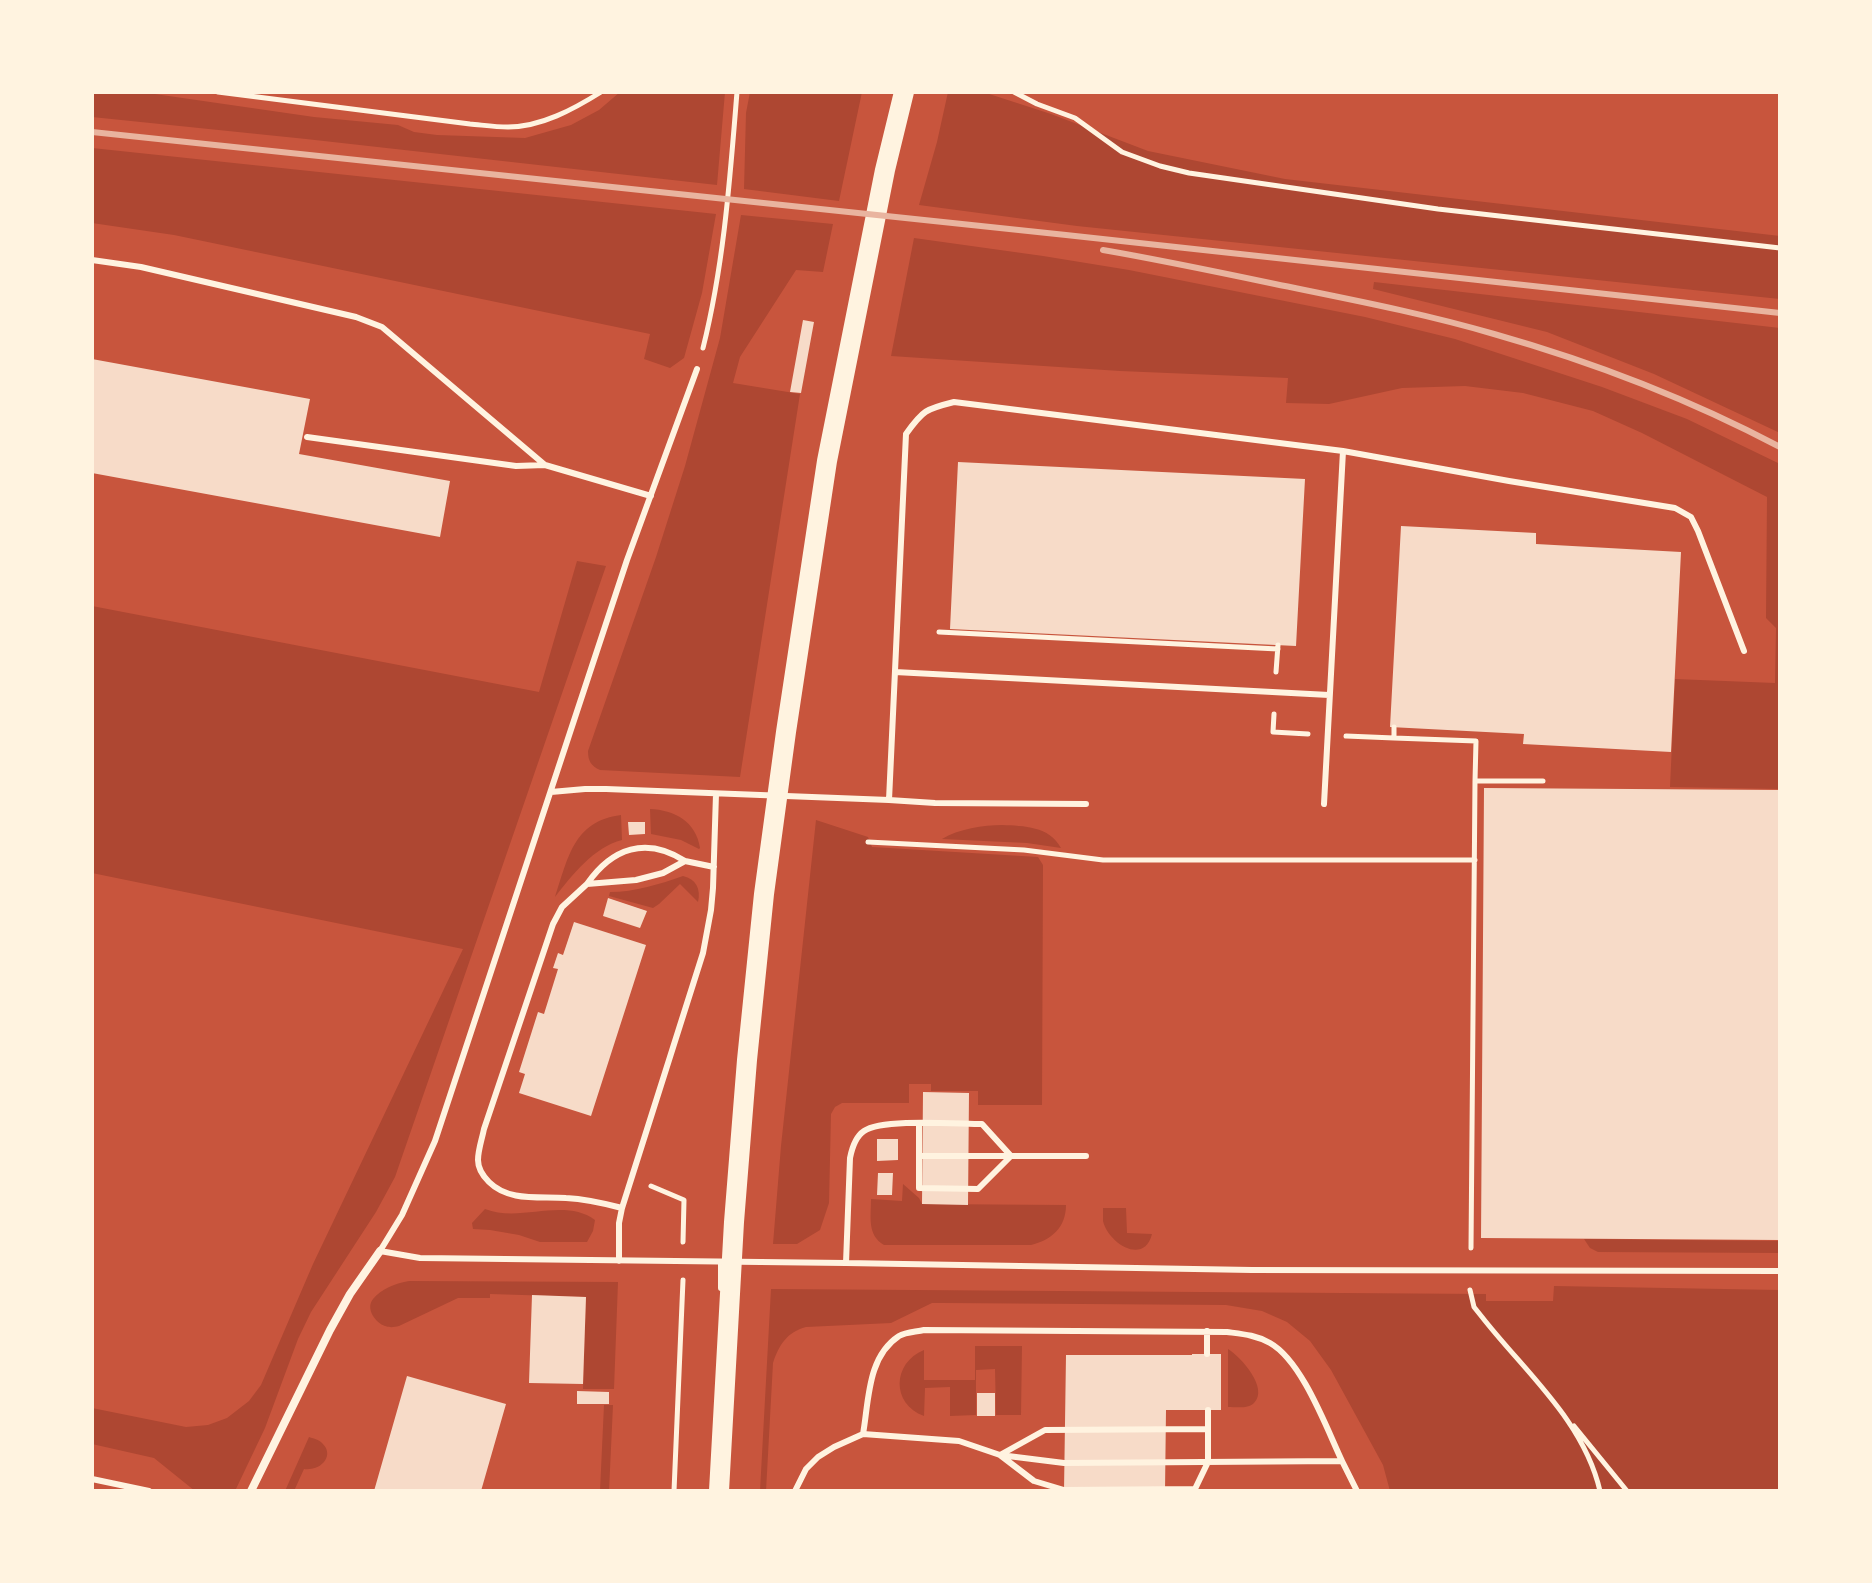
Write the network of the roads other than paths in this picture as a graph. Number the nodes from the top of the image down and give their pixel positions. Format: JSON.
{"nodes":[{"id":1,"x":904,"y":92,"type":"edge"},
{"id":2,"x":92,"y":260,"type":"edge"},
{"id":3,"x":697,"y":369,"type":"road end"},
{"id":4,"x":307,"y":437,"type":"dead end"},
{"id":5,"x":1343,"y":451,"type":"junction"},
{"id":6,"x":545,"y":465,"type":"junction"},
{"id":7,"x":651,"y":496,"type":"junction"},
{"id":8,"x":1744,"y":651,"type":"dead end"},
{"id":9,"x":895,"y":672,"type":"junction"},
{"id":10,"x":1329,"y":695,"type":"junction"},
{"id":11,"x":551,"y":792,"type":"junction"},
{"id":12,"x":716,"y":794,"type":"junction"},
{"id":13,"x":889,"y":800,"type":"junction"},
{"id":14,"x":1086,"y":804,"type":"dead end"},
{"id":15,"x":1324,"y":804,"type":"dead end"},
{"id":16,"x":685,"y":861,"type":"junction"},
{"id":17,"x":714,"y":867,"type":"junction"},
{"id":18,"x":587,"y":884,"type":"junction"},
{"id":19,"x":919,"y":1124,"type":"junction"},
{"id":20,"x":919,"y":1156,"type":"junction"},
{"id":21,"x":1011,"y":1156,"type":"junction"},
{"id":22,"x":1086,"y":1156,"type":"dead end"},
{"id":23,"x":622,"y":1208,"type":"junction"},
{"id":24,"x":380,"y":1251,"type":"junction"},
{"id":25,"x":619,"y":1261,"type":"junction"},
{"id":26,"x":721,"y":1262,"type":"junction"},
{"id":27,"x":846,"y":1263,"type":"junction"},
{"id":28,"x":1780,"y":1271,"type":"edge"},
{"id":29,"x":721,"y":1288,"type":"road end"},
{"id":30,"x":1207,"y":1331,"type":"junction"},
{"id":31,"x":1207,"y":1354,"type":"dead end"},
{"id":32,"x":1208,"y":1410,"type":"dead end"},
{"id":33,"x":1208,"y":1429,"type":"junction"},
{"id":34,"x":863,"y":1434,"type":"junction"},
{"id":35,"x":1000,"y":1455,"type":"junction"},
{"id":36,"x":1342,"y":1461,"type":"junction"},
{"id":37,"x":1208,"y":1462,"type":"junction"},
{"id":38,"x":92,"y":1479,"type":"edge"},
{"id":39,"x":149,"y":1491,"type":"edge"},
{"id":40,"x":251,"y":1491,"type":"edge"},
{"id":41,"x":719,"y":1491,"type":"edge"},
{"id":42,"x":795,"y":1491,"type":"edge"},
{"id":43,"x":1357,"y":1491,"type":"edge"}],
"edges":[{"from":1,"to":41,"type":"main road"},
{"from":2,"to":6,"type":"lane"},
{"from":3,"to":7,"type":"lane"},
{"from":4,"to":6,"type":"lane"},
{"from":5,"to":8,"type":"lane"},
{"from":5,"to":9,"type":"lane"},
{"from":5,"to":10,"type":"lane"},
{"from":6,"to":7,"type":"lane"},
{"from":7,"to":11,"type":"lane"},
{"from":9,"to":10,"type":"lane"},
{"from":9,"to":13,"type":"lane"},
{"from":10,"to":15,"type":"lane"},
{"from":11,"to":12,"type":"lane"},
{"from":11,"to":24,"type":"lane"},
{"from":12,"to":13,"type":"lane"},
{"from":12,"to":17,"type":"lane"},
{"from":13,"to":14,"type":"lane"},
{"from":16,"to":17,"type":"lane"},
{"from":16,"to":18,"type":"lane"},
{"from":16,"to":18,"type":"lane"},
{"from":17,"to":23,"type":"lane"},
{"from":18,"to":23,"type":"lane"},
{"from":19,"to":20,"type":"lane"},
{"from":19,"to":21,"type":"lane"},
{"from":19,"to":27,"type":"lane"},
{"from":20,"to":21,"type":"lane"},
{"from":20,"to":21,"type":"lane"},
{"from":21,"to":22,"type":"lane"},
{"from":23,"to":25,"type":"lane"},
{"from":24,"to":25,"type":"lane"},
{"from":24,"to":40,"type":"street"},
{"from":25,"to":26,"type":"lane"},
{"from":26,"to":27,"type":"lane"},
{"from":26,"to":29,"type":"lane"},
{"from":27,"to":28,"type":"lane"},
{"from":30,"to":31,"type":"lane"},
{"from":30,"to":34,"type":"lane"},
{"from":30,"to":36,"type":"lane"},
{"from":32,"to":33,"type":"lane"},
{"from":33,"to":35,"type":"lane"},
{"from":33,"to":37,"type":"lane"},
{"from":34,"to":35,"type":"lane"},
{"from":34,"to":42,"type":"lane"},
{"from":35,"to":37,"type":"lane"},
{"from":35,"to":37,"type":"lane"},
{"from":36,"to":37,"type":"lane"},
{"from":36,"to":43,"type":"lane"},
{"from":38,"to":39,"type":"lane"}]}
